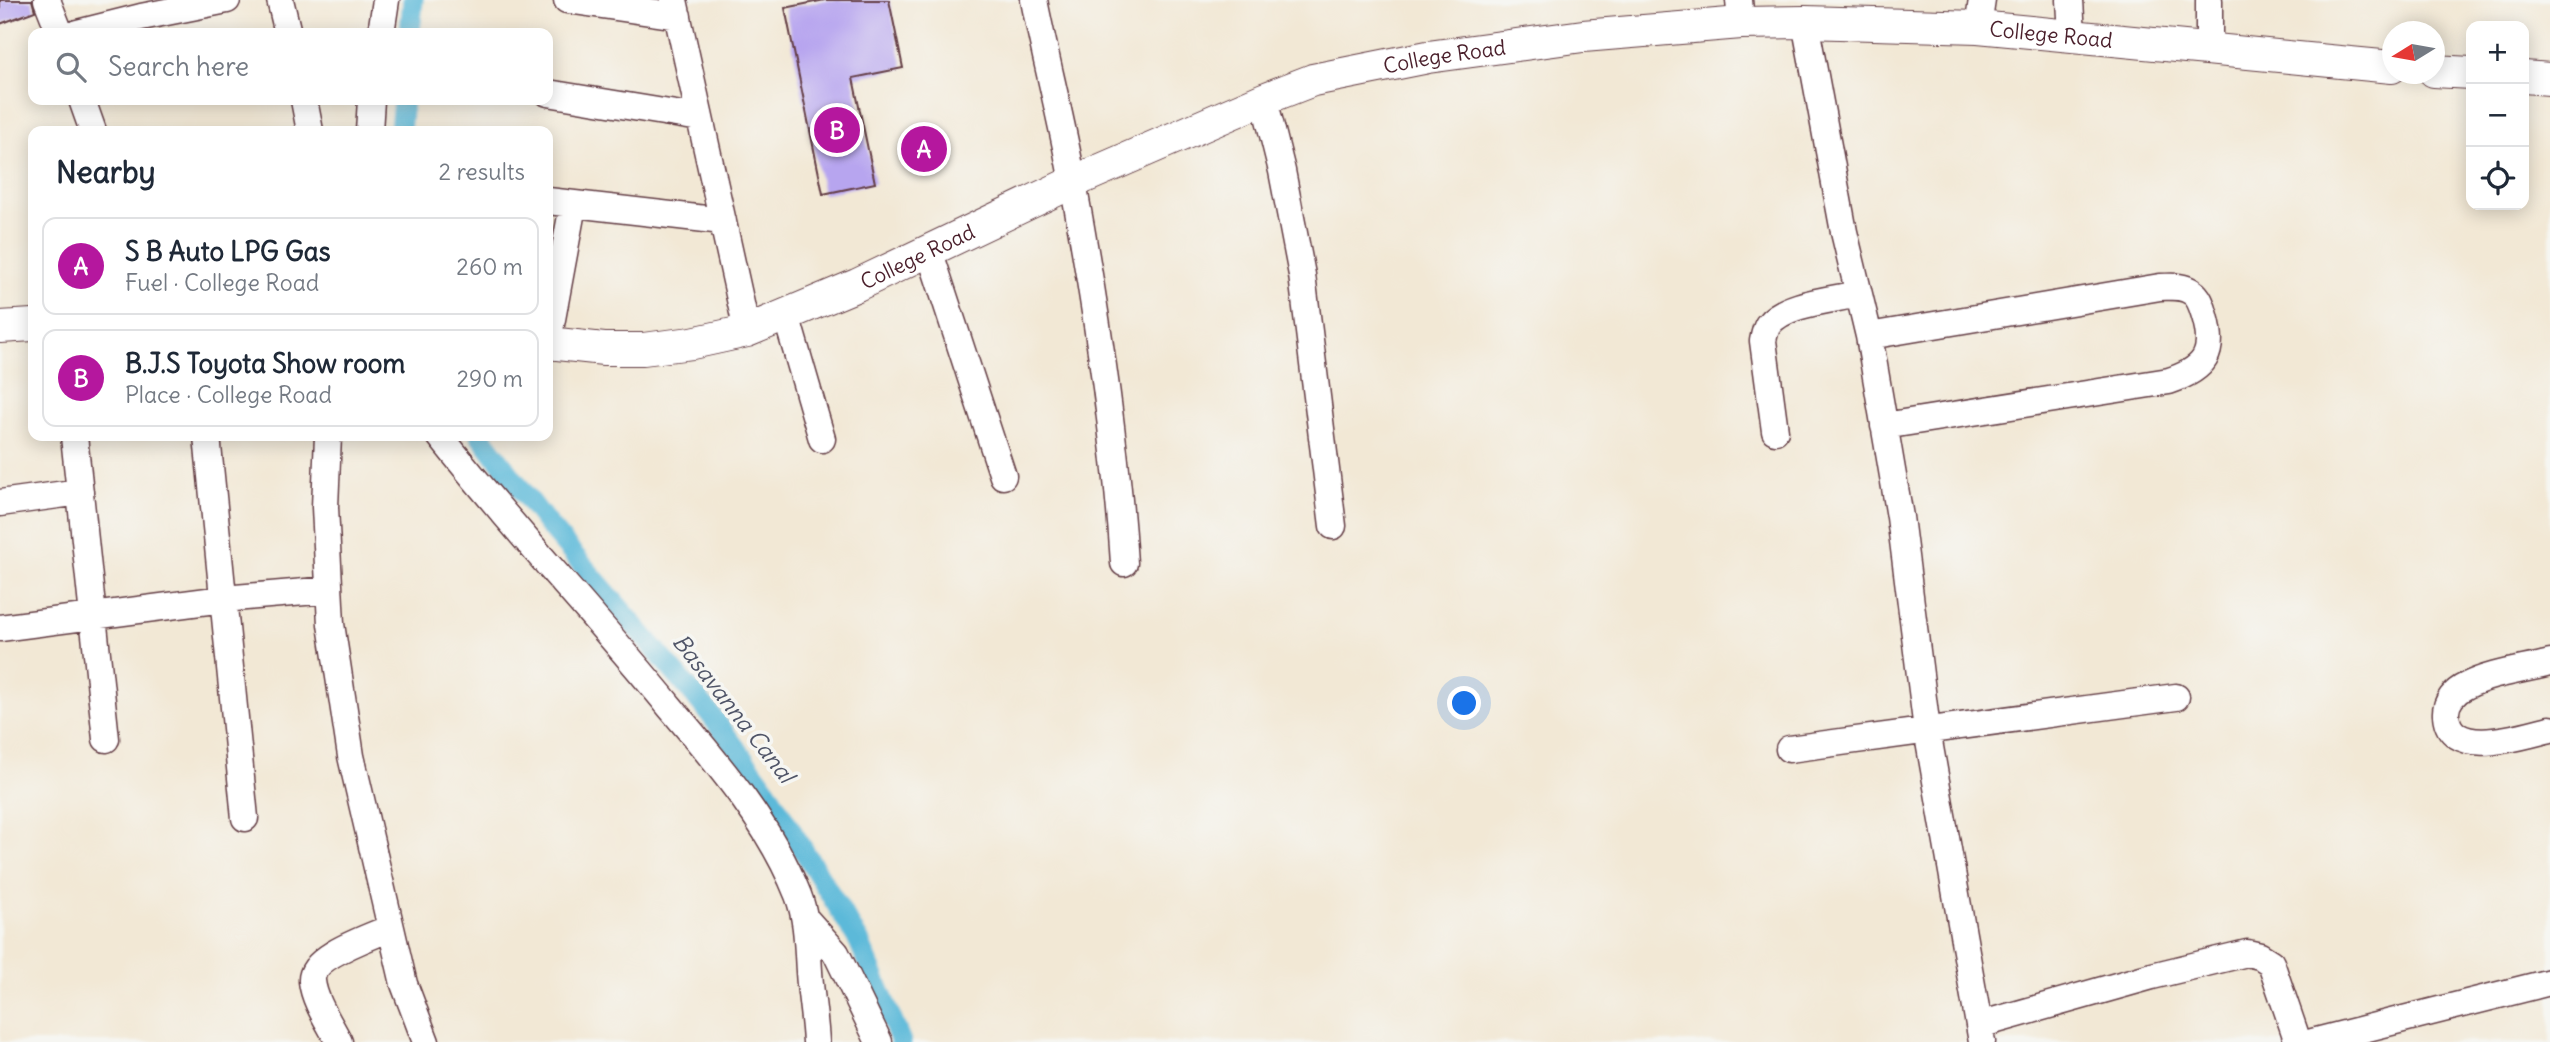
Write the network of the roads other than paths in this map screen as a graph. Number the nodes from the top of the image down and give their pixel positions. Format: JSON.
{"nodes":[{"id":1,"x":47,"y":0,"type":"edge"},
{"id":2,"x":227,"y":0,"type":"edge"},
{"id":3,"x":281,"y":0,"type":"edge"},
{"id":4,"x":386,"y":0,"type":"edge"},
{"id":5,"x":567,"y":0,"type":"edge"},
{"id":6,"x":1034,"y":0,"type":"edge"},
{"id":7,"x":2070,"y":0,"type":"edge"},
{"id":8,"x":2209,"y":0,"type":"edge"},
{"id":9,"x":138,"y":8,"type":"edge"},
{"id":10,"x":676,"y":8,"type":"edge"},
{"id":11,"x":1740,"y":11,"type":"edge"},
{"id":12,"x":1980,"y":14,"type":"edge"},
{"id":13,"x":1805,"y":22,"type":"junction"},
{"id":14,"x":58,"y":28,"type":"edge"},
{"id":15,"x":89,"y":28,"type":"edge"},
{"id":16,"x":287,"y":28,"type":"edge"},
{"id":17,"x":382,"y":28,"type":"edge"},
{"id":18,"x":2072,"y":36,"type":"junction"},
{"id":19,"x":2209,"y":50,"type":"junction"},
{"id":20,"x":2382,"y":66,"type":"edge"},
{"id":21,"x":2445,"y":72,"type":"edge"},
{"id":22,"x":2466,"y":73,"type":"edge"},
{"id":23,"x":2529,"y":77,"type":"edge"},
{"id":24,"x":2550,"y":79,"type":"edge"},
{"id":25,"x":553,"y":94,"type":"edge"},
{"id":26,"x":1264,"y":99,"type":"junction"},
{"id":27,"x":84,"y":105,"type":"edge"},
{"id":28,"x":305,"y":105,"type":"edge"},
{"id":29,"x":371,"y":105,"type":"edge"},
{"id":30,"x":700,"y":118,"type":"junction"},
{"id":31,"x":91,"y":126,"type":"edge"},
{"id":32,"x":309,"y":126,"type":"edge"},
{"id":33,"x":369,"y":126,"type":"edge"},
{"id":34,"x":1073,"y":182,"type":"junction"},
{"id":35,"x":561,"y":203,"type":"edge"},
{"id":36,"x":723,"y":221,"type":"junction"},
{"id":37,"x":929,"y":250,"type":"junction"},
{"id":38,"x":553,"y":289,"type":"edge"},
{"id":39,"x":1858,"y":294,"type":"junction"},
{"id":40,"x":786,"y":315,"type":"junction"},
{"id":41,"x":28,"y":325,"type":"edge"},
{"id":42,"x":0,"y":327,"type":"edge"},
{"id":43,"x":747,"y":331,"type":"junction"},
{"id":44,"x":1868,"y":336,"type":"junction"},
{"id":45,"x":553,"y":343,"type":"edge"},
{"id":46,"x":1884,"y":426,"type":"junction"},
{"id":47,"x":1775,"y":431,"type":"dead end"},
{"id":48,"x":822,"y":439,"type":"dead end"},
{"id":49,"x":75,"y":441,"type":"edge"},
{"id":50,"x":207,"y":441,"type":"edge"},
{"id":51,"x":328,"y":441,"type":"edge"},
{"id":52,"x":444,"y":441,"type":"edge"},
{"id":53,"x":1003,"y":476,"type":"dead end"},
{"id":54,"x":80,"y":492,"type":"junction"},
{"id":55,"x":0,"y":503,"type":"edge"},
{"id":56,"x":1334,"y":526,"type":"dead end"},
{"id":57,"x":1124,"y":563,"type":"dead end"},
{"id":58,"x":329,"y":590,"type":"junction"},
{"id":59,"x":223,"y":599,"type":"junction"},
{"id":60,"x":93,"y":617,"type":"junction"},
{"id":61,"x":0,"y":628,"type":"edge"},
{"id":62,"x":2550,"y":663,"type":"edge"},
{"id":63,"x":2176,"y":697,"type":"dead end"},
{"id":64,"x":2550,"y":729,"type":"edge"},
{"id":65,"x":1927,"y":730,"type":"junction"},
{"id":66,"x":106,"y":739,"type":"dead end"},
{"id":67,"x":1789,"y":749,"type":"dead end"},
{"id":68,"x":245,"y":818,"type":"dead end"},
{"id":69,"x":805,"y":918,"type":"junction"},
{"id":70,"x":390,"y":928,"type":"junction"},
{"id":71,"x":2550,"y":982,"type":"edge"},
{"id":72,"x":1980,"y":1033,"type":"edge"},
{"id":73,"x":339,"y":1042,"type":"edge"},
{"id":74,"x":426,"y":1042,"type":"edge"},
{"id":75,"x":816,"y":1042,"type":"edge"},
{"id":76,"x":879,"y":1042,"type":"edge"},
{"id":77,"x":2298,"y":1042,"type":"edge"},
{"id":78,"x":2312,"y":1042,"type":"edge"}],
"edges":[{"from":1,"to":14,"type":"street"},
{"from":2,"to":9,"type":"street"},
{"from":3,"to":16,"type":"street"},
{"from":4,"to":17,"type":"street"},
{"from":5,"to":10,"type":"street"},
{"from":6,"to":34,"type":"street"},
{"from":7,"to":18,"type":"street"},
{"from":8,"to":19,"type":"street"},
{"from":9,"to":15,"type":"street"},
{"from":10,"to":30,"type":"street"},
{"from":11,"to":13,"type":"main road","name":"College Road"},
{"from":11,"to":26,"type":"main road","name":"College Road"},
{"from":12,"to":13,"type":"main road","name":"College Road"},
{"from":12,"to":18,"type":"main road","name":"College Road"},
{"from":13,"to":39,"type":"street"},
{"from":18,"to":19,"type":"main road","name":"College Road"},
{"from":19,"to":20,"type":"main road","name":"College Road"},
{"from":21,"to":22,"type":"main road"},
{"from":23,"to":24,"type":"main road"},
{"from":25,"to":30,"type":"street"},
{"from":26,"to":34,"type":"main road","name":"College Road"},
{"from":26,"to":56,"type":"street"},
{"from":27,"to":31,"type":"street"},
{"from":28,"to":32,"type":"street"},
{"from":29,"to":33,"type":"street"},
{"from":30,"to":36,"type":"street"},
{"from":34,"to":37,"type":"main road","name":"College Road"},
{"from":34,"to":57,"type":"street"},
{"from":35,"to":36,"type":"street"},
{"from":35,"to":38,"type":"street"},
{"from":36,"to":43,"type":"street"},
{"from":37,"to":40,"type":"main road","name":"College Road"},
{"from":37,"to":53,"type":"street"},
{"from":39,"to":44,"type":"street"},
{"from":39,"to":47,"type":"street"},
{"from":40,"to":43,"type":"main road","name":"College Road"},
{"from":40,"to":48,"type":"street"},
{"from":41,"to":42,"type":"main road"},
{"from":43,"to":45,"type":"main road","name":"College Road"},
{"from":44,"to":46,"type":"street"},
{"from":44,"to":46,"type":"street"},
{"from":46,"to":65,"type":"street"},
{"from":49,"to":54,"type":"street"},
{"from":50,"to":59,"type":"street"},
{"from":51,"to":58,"type":"street"},
{"from":52,"to":69,"type":"street"},
{"from":54,"to":55,"type":"street"},
{"from":54,"to":60,"type":"street"},
{"from":58,"to":59,"type":"street"},
{"from":58,"to":70,"type":"street"},
{"from":59,"to":60,"type":"street"},
{"from":59,"to":68,"type":"street"},
{"from":60,"to":61,"type":"street"},
{"from":60,"to":66,"type":"street"},
{"from":62,"to":64,"type":"street"},
{"from":63,"to":65,"type":"street"},
{"from":65,"to":67,"type":"street"},
{"from":65,"to":72,"type":"street"},
{"from":69,"to":75,"type":"street"},
{"from":69,"to":76,"type":"street"},
{"from":70,"to":73,"type":"street"},
{"from":70,"to":74,"type":"street"},
{"from":71,"to":78,"type":"street"},
{"from":72,"to":77,"type":"street"}]}
